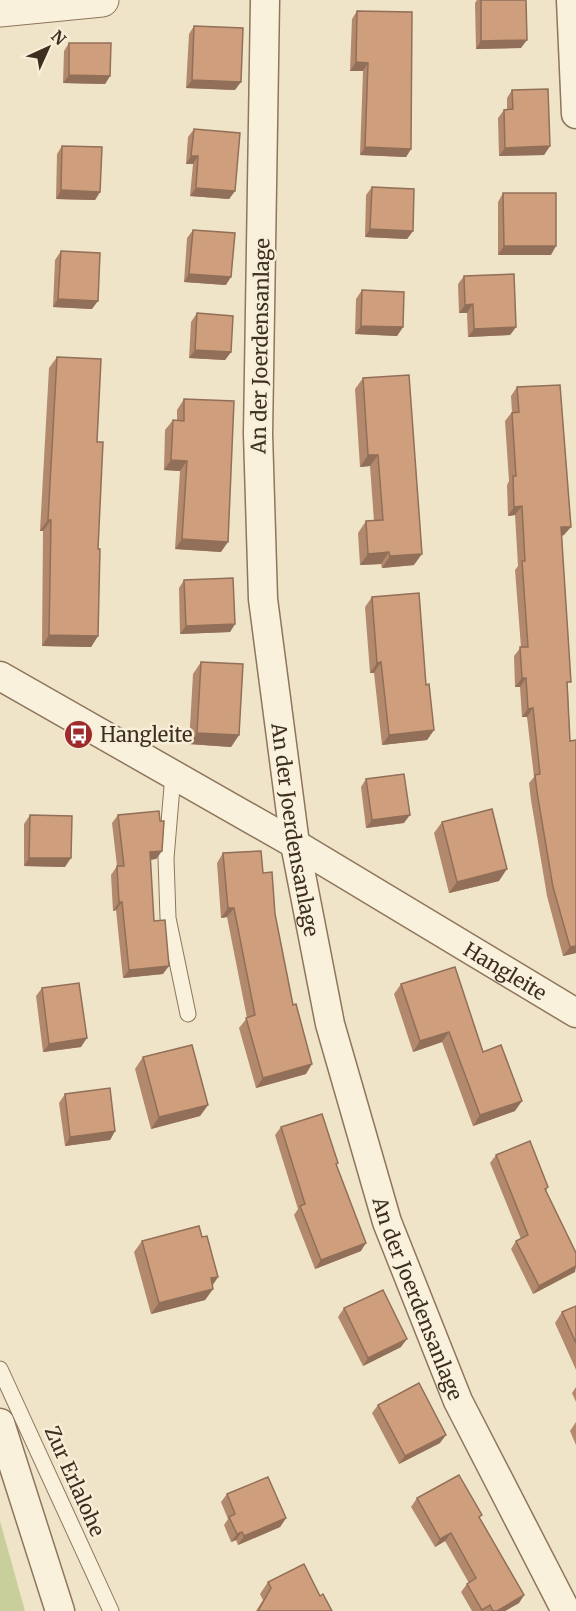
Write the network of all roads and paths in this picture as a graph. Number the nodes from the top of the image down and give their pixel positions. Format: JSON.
{"nodes":[{"id":1,"x":102,"y":0,"type":"edge"},
{"id":2,"x":265,"y":0,"type":"edge"},
{"id":3,"x":571,"y":0,"type":"edge"},
{"id":4,"x":0,"y":10,"type":"edge"},
{"id":5,"x":576,"y":114,"type":"edge"},
{"id":6,"x":0,"y":675,"type":"edge"},
{"id":7,"x":173,"y":775,"type":"junction"},
{"id":8,"x":294,"y":844,"type":"junction"},
{"id":9,"x":576,"y":1013,"type":"edge"},
{"id":10,"x":188,"y":1014,"type":"dead end"},
{"id":11,"x":0,"y":1369,"type":"edge"},
{"id":12,"x":0,"y":1424,"type":"edge"},
{"id":13,"x":60,"y":1611,"type":"edge"},
{"id":14,"x":111,"y":1611,"type":"edge"},
{"id":15,"x":566,"y":1611,"type":"edge"}],
"edges":[{"from":1,"to":4,"type":"street"},
{"from":2,"to":8,"type":"street","name":"An der Joerdensanlage"},
{"from":3,"to":5,"type":"street"},
{"from":6,"to":7,"type":"street","name":"Hangleite"},
{"from":7,"to":8,"type":"street","name":"Hangleite"},
{"from":7,"to":10,"type":"lane"},
{"from":8,"to":9,"type":"street","name":"Hangleite"},
{"from":8,"to":15,"type":"street","name":"An der Joerdensanlage"},
{"from":11,"to":14,"type":"lane","name":"Zur Erlalohe"},
{"from":12,"to":13,"type":"street"}]}
